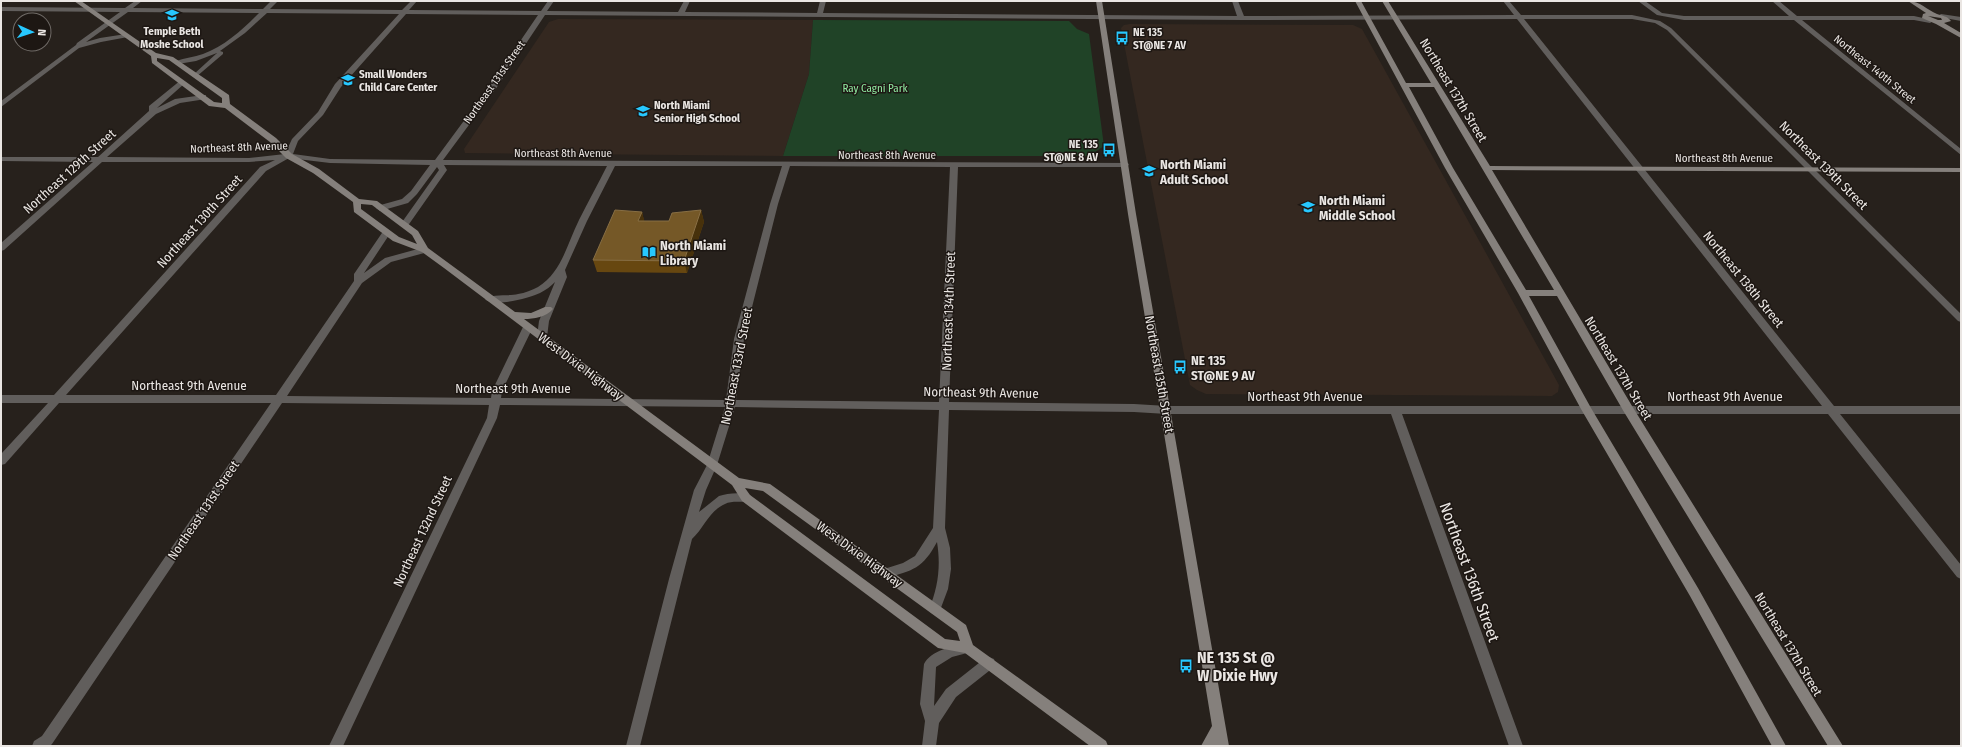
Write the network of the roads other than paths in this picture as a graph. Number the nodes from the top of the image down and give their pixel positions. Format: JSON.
{"nodes":[{"id":1,"x":77,"y":1,"type":"edge"},
{"id":2,"x":139,"y":1,"type":"edge"},
{"id":3,"x":275,"y":1,"type":"edge"},
{"id":4,"x":414,"y":1,"type":"edge"},
{"id":5,"x":551,"y":1,"type":"edge"},
{"id":6,"x":687,"y":1,"type":"edge"},
{"id":7,"x":824,"y":1,"type":"edge"},
{"id":8,"x":1099,"y":1,"type":"edge"},
{"id":9,"x":1235,"y":1,"type":"edge"},
{"id":10,"x":1358,"y":1,"type":"edge"},
{"id":11,"x":1385,"y":1,"type":"edge"},
{"id":12,"x":1506,"y":1,"type":"edge"},
{"id":13,"x":1641,"y":1,"type":"edge"},
{"id":14,"x":1775,"y":1,"type":"edge"},
{"id":15,"x":1910,"y":1,"type":"edge"},
{"id":16,"x":1921,"y":8,"type":"junction"},
{"id":17,"x":1,"y":9,"type":"edge"},
{"id":18,"x":89,"y":10,"type":"junction"},
{"id":19,"x":126,"y":10,"type":"junction"},
{"id":20,"x":265,"y":11,"type":"junction"},
{"id":21,"x":1648,"y":11,"type":"junction"},
{"id":22,"x":404,"y":12,"type":"junction"},
{"id":23,"x":542,"y":13,"type":"junction"},
{"id":24,"x":681,"y":13,"type":"junction"},
{"id":25,"x":820,"y":14,"type":"junction"},
{"id":26,"x":1661,"y":14,"type":"junction"},
{"id":27,"x":1925,"y":15,"type":"junction"},
{"id":28,"x":1938,"y":15,"type":"junction"},
{"id":29,"x":1101,"y":17,"type":"junction"},
{"id":30,"x":1519,"y":17,"type":"junction"},
{"id":31,"x":1632,"y":17,"type":"junction"},
{"id":32,"x":1241,"y":18,"type":"junction"},
{"id":33,"x":1368,"y":18,"type":"junction"},
{"id":34,"x":1395,"y":18,"type":"junction"},
{"id":35,"x":1684,"y":18,"type":"junction"},
{"id":36,"x":1796,"y":18,"type":"junction"},
{"id":37,"x":1915,"y":18,"type":"junction"},
{"id":38,"x":1959,"y":18,"type":"edge"},
{"id":39,"x":1656,"y":21,"type":"junction"},
{"id":40,"x":108,"y":22,"type":"junction"},
{"id":41,"x":1934,"y":22,"type":"junction"},
{"id":42,"x":1668,"y":23,"type":"junction"},
{"id":43,"x":1948,"y":24,"type":"junction"},
{"id":44,"x":126,"y":36,"type":"junction"},
{"id":45,"x":1961,"y":36,"type":"edge"},
{"id":46,"x":77,"y":47,"type":"junction"},
{"id":47,"x":224,"y":48,"type":"junction"},
{"id":48,"x":154,"y":55,"type":"junction"},
{"id":49,"x":178,"y":62,"type":"junction"},
{"id":50,"x":196,"y":76,"type":"junction"},
{"id":51,"x":181,"y":82,"type":"junction"},
{"id":52,"x":1404,"y":85,"type":"junction"},
{"id":53,"x":1435,"y":85,"type":"junction"},
{"id":54,"x":203,"y":97,"type":"junction"},
{"id":55,"x":1,"y":105,"type":"edge"},
{"id":56,"x":226,"y":105,"type":"junction"},
{"id":57,"x":153,"y":112,"type":"junction"},
{"id":58,"x":1961,"y":154,"type":"edge"},
{"id":59,"x":289,"y":156,"type":"junction"},
{"id":60,"x":1,"y":159,"type":"edge"},
{"id":61,"x":100,"y":160,"type":"junction"},
{"id":62,"x":438,"y":162,"type":"junction"},
{"id":63,"x":612,"y":164,"type":"junction"},
{"id":64,"x":786,"y":165,"type":"junction"},
{"id":65,"x":954,"y":166,"type":"junction"},
{"id":66,"x":1124,"y":166,"type":"junction"},
{"id":67,"x":1487,"y":168,"type":"junction"},
{"id":68,"x":1639,"y":169,"type":"junction"},
{"id":69,"x":1810,"y":169,"type":"junction"},
{"id":70,"x":1961,"y":170,"type":"edge"},
{"id":71,"x":357,"y":201,"type":"junction"},
{"id":72,"x":380,"y":208,"type":"junction"},
{"id":73,"x":404,"y":224,"type":"junction"},
{"id":74,"x":387,"y":232,"type":"junction"},
{"id":75,"x":1,"y":248,"type":"edge"},
{"id":76,"x":425,"y":250,"type":"junction"},
{"id":77,"x":561,"y":270,"type":"junction"},
{"id":78,"x":359,"y":281,"type":"junction"},
{"id":79,"x":1523,"y":293,"type":"junction"},
{"id":80,"x":1558,"y":293,"type":"junction"},
{"id":81,"x":490,"y":299,"type":"junction"},
{"id":82,"x":548,"y":309,"type":"junction"},
{"id":83,"x":511,"y":314,"type":"junction"},
{"id":84,"x":1961,"y":319,"type":"edge"},
{"id":85,"x":528,"y":327,"type":"junction"},
{"id":86,"x":542,"y":337,"type":"junction"},
{"id":87,"x":58,"y":398,"type":"junction"},
{"id":88,"x":1,"y":399,"type":"edge"},
{"id":89,"x":278,"y":399,"type":"junction"},
{"id":90,"x":494,"y":402,"type":"junction"},
{"id":91,"x":630,"y":403,"type":"junction"},
{"id":92,"x":731,"y":403,"type":"junction"},
{"id":93,"x":945,"y":406,"type":"junction"},
{"id":94,"x":1395,"y":409,"type":"junction"},
{"id":95,"x":1586,"y":409,"type":"junction"},
{"id":96,"x":1628,"y":409,"type":"junction"},
{"id":97,"x":1166,"y":410,"type":"junction"},
{"id":98,"x":1832,"y":410,"type":"junction"},
{"id":99,"x":1961,"y":410,"type":"edge"},
{"id":100,"x":1,"y":461,"type":"edge"},
{"id":101,"x":712,"y":464,"type":"junction"},
{"id":102,"x":736,"y":482,"type":"junction"},
{"id":103,"x":746,"y":498,"type":"junction"},
{"id":104,"x":938,"y":528,"type":"junction"},
{"id":105,"x":686,"y":540,"type":"junction"},
{"id":106,"x":885,"y":573,"type":"junction"},
{"id":107,"x":1961,"y":574,"type":"edge"},
{"id":108,"x":935,"y":608,"type":"junction"},
{"id":109,"x":968,"y":648,"type":"junction"},
{"id":110,"x":989,"y":663,"type":"junction"},
{"id":111,"x":932,"y":721,"type":"junction"},
{"id":112,"x":1219,"y":727,"type":"junction"},
{"id":113,"x":44,"y":744,"type":"edge"},
{"id":114,"x":336,"y":746,"type":"edge"},
{"id":115,"x":632,"y":746,"type":"edge"},
{"id":116,"x":929,"y":746,"type":"edge"},
{"id":117,"x":1101,"y":746,"type":"edge"},
{"id":118,"x":1208,"y":746,"type":"edge"},
{"id":119,"x":1222,"y":746,"type":"edge"},
{"id":120,"x":1516,"y":746,"type":"edge"},
{"id":121,"x":1779,"y":746,"type":"edge"},
{"id":122,"x":1836,"y":746,"type":"edge"}],
"edges":[{"from":1,"to":18,"type":"main road","name":"West Dixie Highway"},
{"from":2,"to":19,"type":"street"},
{"from":3,"to":20,"type":"street"},
{"from":4,"to":22,"type":"street"},
{"from":5,"to":23,"type":"street","name":"Northeast 131st Street"},
{"from":6,"to":24,"type":"street"},
{"from":7,"to":25,"type":"street"},
{"from":8,"to":29,"type":"main road","name":"Northeast 135th Street"},
{"from":9,"to":32,"type":"street"},
{"from":10,"to":33,"type":"main road"},
{"from":11,"to":34,"type":"main road","name":"Northeast 137th Street"},
{"from":12,"to":30,"type":"street","name":"Northeast 138th Street"},
{"from":13,"to":21,"type":"street"},
{"from":14,"to":36,"type":"street","name":"Northeast 140th Street"},
{"from":15,"to":16,"type":"main road"},
{"from":16,"to":27,"type":"main road"},
{"from":16,"to":28,"type":"main road"},
{"from":17,"to":18,"type":"street"},
{"from":18,"to":19,"type":"street"},
{"from":18,"to":40,"type":"main road","name":"West Dixie Highway"},
{"from":19,"to":20,"type":"street"},
{"from":19,"to":40,"type":"street"},
{"from":20,"to":22,"type":"street"},
{"from":20,"to":47,"type":"street"},
{"from":21,"to":26,"type":"street"},
{"from":21,"to":31,"type":"street"},
{"from":21,"to":39,"type":"street"},
{"from":22,"to":23,"type":"street"},
{"from":22,"to":59,"type":"street"},
{"from":23,"to":24,"type":"street"},
{"from":23,"to":62,"type":"street","name":"Northeast 131st Street"},
{"from":24,"to":25,"type":"street"},
{"from":25,"to":29,"type":"street"},
{"from":26,"to":35,"type":"street"},
{"from":26,"to":42,"type":"street"},
{"from":27,"to":28,"type":"main road"},
{"from":27,"to":37,"type":"street"},
{"from":27,"to":41,"type":"main road"},
{"from":28,"to":38,"type":"street"},
{"from":28,"to":43,"type":"main road"},
{"from":29,"to":32,"type":"street"},
{"from":29,"to":66,"type":"main road","name":"Northeast 135th Street"},
{"from":30,"to":31,"type":"street"},
{"from":30,"to":34,"type":"street"},
{"from":30,"to":68,"type":"street","name":"Northeast 138th Street"},
{"from":31,"to":39,"type":"street"},
{"from":32,"to":33,"type":"street"},
{"from":33,"to":34,"type":"street"},
{"from":33,"to":52,"type":"main road"},
{"from":34,"to":53,"type":"main road","name":"Northeast 137th Street"},
{"from":35,"to":36,"type":"street"},
{"from":35,"to":42,"type":"street"},
{"from":36,"to":37,"type":"street"},
{"from":36,"to":58,"type":"street","name":"Northeast 140th Street"},
{"from":37,"to":41,"type":"street"},
{"from":38,"to":43,"type":"street"},
{"from":39,"to":42,"type":"street","name":"Northeast 139th Street"},
{"from":40,"to":44,"type":"main road","name":"West Dixie Highway"},
{"from":40,"to":46,"type":"street"},
{"from":41,"to":43,"type":"main road"},
{"from":42,"to":69,"type":"street","name":"Northeast 139th Street"},
{"from":43,"to":45,"type":"main road"},
{"from":44,"to":46,"type":"street"},
{"from":44,"to":48,"type":"main road","name":"West Dixie Highway"},
{"from":46,"to":55,"type":"street"},
{"from":47,"to":49,"type":"street"},
{"from":47,"to":50,"type":"street"},
{"from":48,"to":49,"type":"main road","name":"West Dixie Highway"},
{"from":48,"to":51,"type":"main road","name":"West Dixie Highway"},
{"from":49,"to":50,"type":"main road","name":"West Dixie Highway"},
{"from":50,"to":56,"type":"main road","name":"West Dixie Highway"},
{"from":51,"to":54,"type":"main road","name":"West Dixie Highway"},
{"from":51,"to":57,"type":"street","name":"Northeast 129th Street"},
{"from":52,"to":53,"type":"main road"},
{"from":52,"to":79,"type":"main road"},
{"from":53,"to":67,"type":"main road","name":"Northeast 137th Street"},
{"from":54,"to":56,"type":"main road","name":"West Dixie Highway"},
{"from":54,"to":57,"type":"street","name":"Northeast 129th Street"},
{"from":56,"to":59,"type":"main road","name":"West Dixie Highway"},
{"from":57,"to":61,"type":"street","name":"Northeast 129th Street"},
{"from":59,"to":61,"type":"street","name":"Northeast 8th Avenue"},
{"from":59,"to":62,"type":"street","name":"Northeast 8th Avenue"},
{"from":59,"to":71,"type":"main road","name":"West Dixie Highway"},
{"from":59,"to":87,"type":"street","name":"Northeast 130th Street"},
{"from":60,"to":61,"type":"street","name":"Northeast 8th Avenue"},
{"from":61,"to":75,"type":"street","name":"Northeast 129th Street"},
{"from":62,"to":63,"type":"street","name":"Northeast 8th Avenue"},
{"from":62,"to":72,"type":"street","name":"Northeast 131st Street"},
{"from":62,"to":73,"type":"street"},
{"from":63,"to":64,"type":"street","name":"Northeast 8th Avenue"},
{"from":63,"to":77,"type":"street"},
{"from":64,"to":65,"type":"street","name":"Northeast 8th Avenue"},
{"from":64,"to":92,"type":"street","name":"Northeast 133rd Street"},
{"from":65,"to":66,"type":"street","name":"Northeast 8th Avenue"},
{"from":65,"to":93,"type":"street","name":"Northeast 134th Street"},
{"from":66,"to":97,"type":"main road","name":"Northeast 135th Street"},
{"from":67,"to":68,"type":"main road","name":"Northeast 8th Avenue"},
{"from":67,"to":80,"type":"main road","name":"Northeast 137th Street"},
{"from":68,"to":69,"type":"main road","name":"Northeast 8th Avenue"},
{"from":68,"to":98,"type":"street","name":"Northeast 138th Street"},
{"from":69,"to":70,"type":"main road","name":"Northeast 8th Avenue"},
{"from":69,"to":84,"type":"street","name":"Northeast 139th Street"},
{"from":71,"to":72,"type":"main road","name":"West Dixie Highway"},
{"from":71,"to":74,"type":"main road","name":"West Dixie Highway"},
{"from":72,"to":73,"type":"main road","name":"West Dixie Highway"},
{"from":73,"to":76,"type":"main road","name":"West Dixie Highway"},
{"from":74,"to":76,"type":"main road","name":"West Dixie Highway"},
{"from":74,"to":78,"type":"street","name":"Northeast 131st Street"},
{"from":76,"to":78,"type":"street","name":"Northeast 131st Street"},
{"from":76,"to":81,"type":"main road","name":"West Dixie Highway"},
{"from":77,"to":81,"type":"street"},
{"from":77,"to":82,"type":"street"},
{"from":78,"to":89,"type":"street","name":"Northeast 131st Street"},
{"from":79,"to":80,"type":"main road"},
{"from":79,"to":95,"type":"main road"},
{"from":80,"to":96,"type":"main road","name":"Northeast 137th Street"},
{"from":81,"to":83,"type":"main road","name":"West Dixie Highway"},
{"from":82,"to":83,"type":"main road"},
{"from":82,"to":86,"type":"street"},
{"from":83,"to":85,"type":"main road","name":"West Dixie Highway"},
{"from":85,"to":86,"type":"main road","name":"West Dixie Highway"},
{"from":85,"to":90,"type":"street","name":"Northeast 132nd Street"},
{"from":86,"to":91,"type":"main road","name":"West Dixie Highway"},
{"from":87,"to":88,"type":"street","name":"Northeast 9th Avenue"},
{"from":87,"to":89,"type":"street","name":"Northeast 9th Avenue"},
{"from":87,"to":100,"type":"street","name":"Northeast 130th Street"},
{"from":89,"to":90,"type":"street","name":"Northeast 9th Avenue"},
{"from":89,"to":113,"type":"street","name":"Northeast 131st Street"},
{"from":90,"to":91,"type":"street","name":"Northeast 9th Avenue"},
{"from":90,"to":114,"type":"street","name":"Northeast 132nd Street"},
{"from":91,"to":92,"type":"street","name":"Northeast 9th Avenue"},
{"from":91,"to":101,"type":"main road","name":"West Dixie Highway"},
{"from":92,"to":93,"type":"street","name":"Northeast 9th Avenue"},
{"from":92,"to":101,"type":"street","name":"Northeast 133rd Street"},
{"from":93,"to":97,"type":"street","name":"Northeast 9th Avenue"},
{"from":93,"to":104,"type":"street","name":"Northeast 134th Street"},
{"from":94,"to":95,"type":"street","name":"Northeast 9th Avenue"},
{"from":94,"to":97,"type":"street","name":"Northeast 9th Avenue"},
{"from":94,"to":120,"type":"street","name":"Northeast 136th Street"},
{"from":95,"to":96,"type":"street","name":"Northeast 9th Avenue"},
{"from":95,"to":121,"type":"main road"},
{"from":96,"to":98,"type":"street","name":"Northeast 9th Avenue"},
{"from":96,"to":122,"type":"main road","name":"Northeast 137th Street"},
{"from":97,"to":112,"type":"main road","name":"Northeast 135th Street"},
{"from":98,"to":99,"type":"street","name":"Northeast 9th Avenue"},
{"from":98,"to":107,"type":"street","name":"Northeast 138th Street"},
{"from":101,"to":102,"type":"main road","name":"West Dixie Highway"},
{"from":101,"to":105,"type":"street","name":"Northeast 133rd Street"},
{"from":102,"to":103,"type":"main road","name":"West Dixie Highway"},
{"from":102,"to":106,"type":"main road","name":"West Dixie Highway"},
{"from":103,"to":105,"type":"street","name":"Northeast 133rd Street"},
{"from":103,"to":109,"type":"main road","name":"West Dixie Highway"},
{"from":104,"to":106,"type":"street","name":"Northeast 134th Street"},
{"from":104,"to":108,"type":"street","name":"Northeast 134th Street"},
{"from":105,"to":115,"type":"street","name":"Northeast 133rd Street"},
{"from":106,"to":108,"type":"main road","name":"West Dixie Highway"},
{"from":108,"to":109,"type":"main road","name":"West Dixie Highway"},
{"from":109,"to":110,"type":"main road","name":"West Dixie Highway"},
{"from":109,"to":111,"type":"street"},
{"from":110,"to":111,"type":"street"},
{"from":110,"to":117,"type":"main road","name":"West Dixie Highway"},
{"from":111,"to":116,"type":"street"},
{"from":112,"to":118,"type":"main road"},
{"from":112,"to":119,"type":"main road","name":"Northeast 135th Street"}]}
